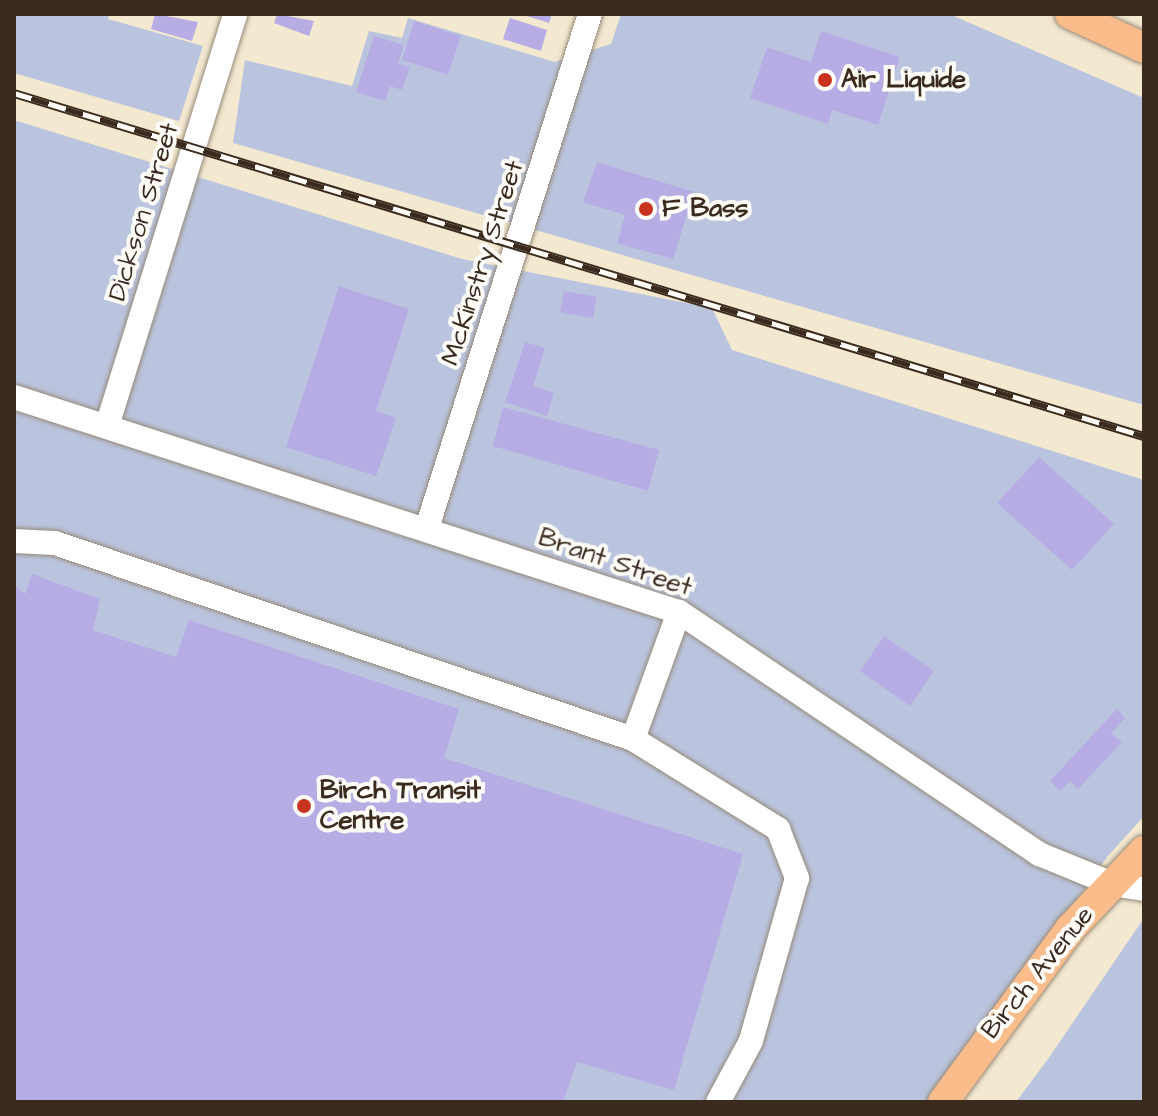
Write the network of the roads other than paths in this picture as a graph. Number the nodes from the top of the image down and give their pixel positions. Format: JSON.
{"nodes":[{"id":1,"x":235,"y":14,"type":"edge"},
{"id":2,"x":590,"y":14,"type":"edge"},
{"id":3,"x":1070,"y":14,"type":"edge"},
{"id":4,"x":1144,"y":48,"type":"edge"},
{"id":5,"x":14,"y":397,"type":"edge"},
{"id":6,"x":107,"y":426,"type":"junction"},
{"id":7,"x":427,"y":528,"type":"junction"},
{"id":8,"x":14,"y":541,"type":"edge"},
{"id":9,"x":679,"y":612,"type":"junction"},
{"id":10,"x":633,"y":739,"type":"junction"},
{"id":11,"x":1144,"y":851,"type":"edge"},
{"id":12,"x":1112,"y":884,"type":"junction"},
{"id":13,"x":1144,"y":889,"type":"edge"},
{"id":14,"x":718,"y":1102,"type":"edge"},
{"id":15,"x":943,"y":1102,"type":"edge"}],
"edges":[{"from":1,"to":6,"type":"street","name":"Dickson Street"},
{"from":2,"to":7,"type":"street","name":"McKinstry Street"},
{"from":3,"to":4,"type":"main road"},
{"from":5,"to":6,"type":"street","name":"Brant Street"},
{"from":6,"to":7,"type":"street","name":"Brant Street"},
{"from":7,"to":9,"type":"street","name":"Brant Street"},
{"from":8,"to":10,"type":"street"},
{"from":9,"to":10,"type":"street"},
{"from":9,"to":12,"type":"street","name":"Brant Street"},
{"from":10,"to":14,"type":"street"},
{"from":11,"to":12,"type":"main road","name":"Birch Avenue"},
{"from":12,"to":13,"type":"street","name":"Brant Street"},
{"from":12,"to":15,"type":"main road","name":"Birch Avenue"}]}
